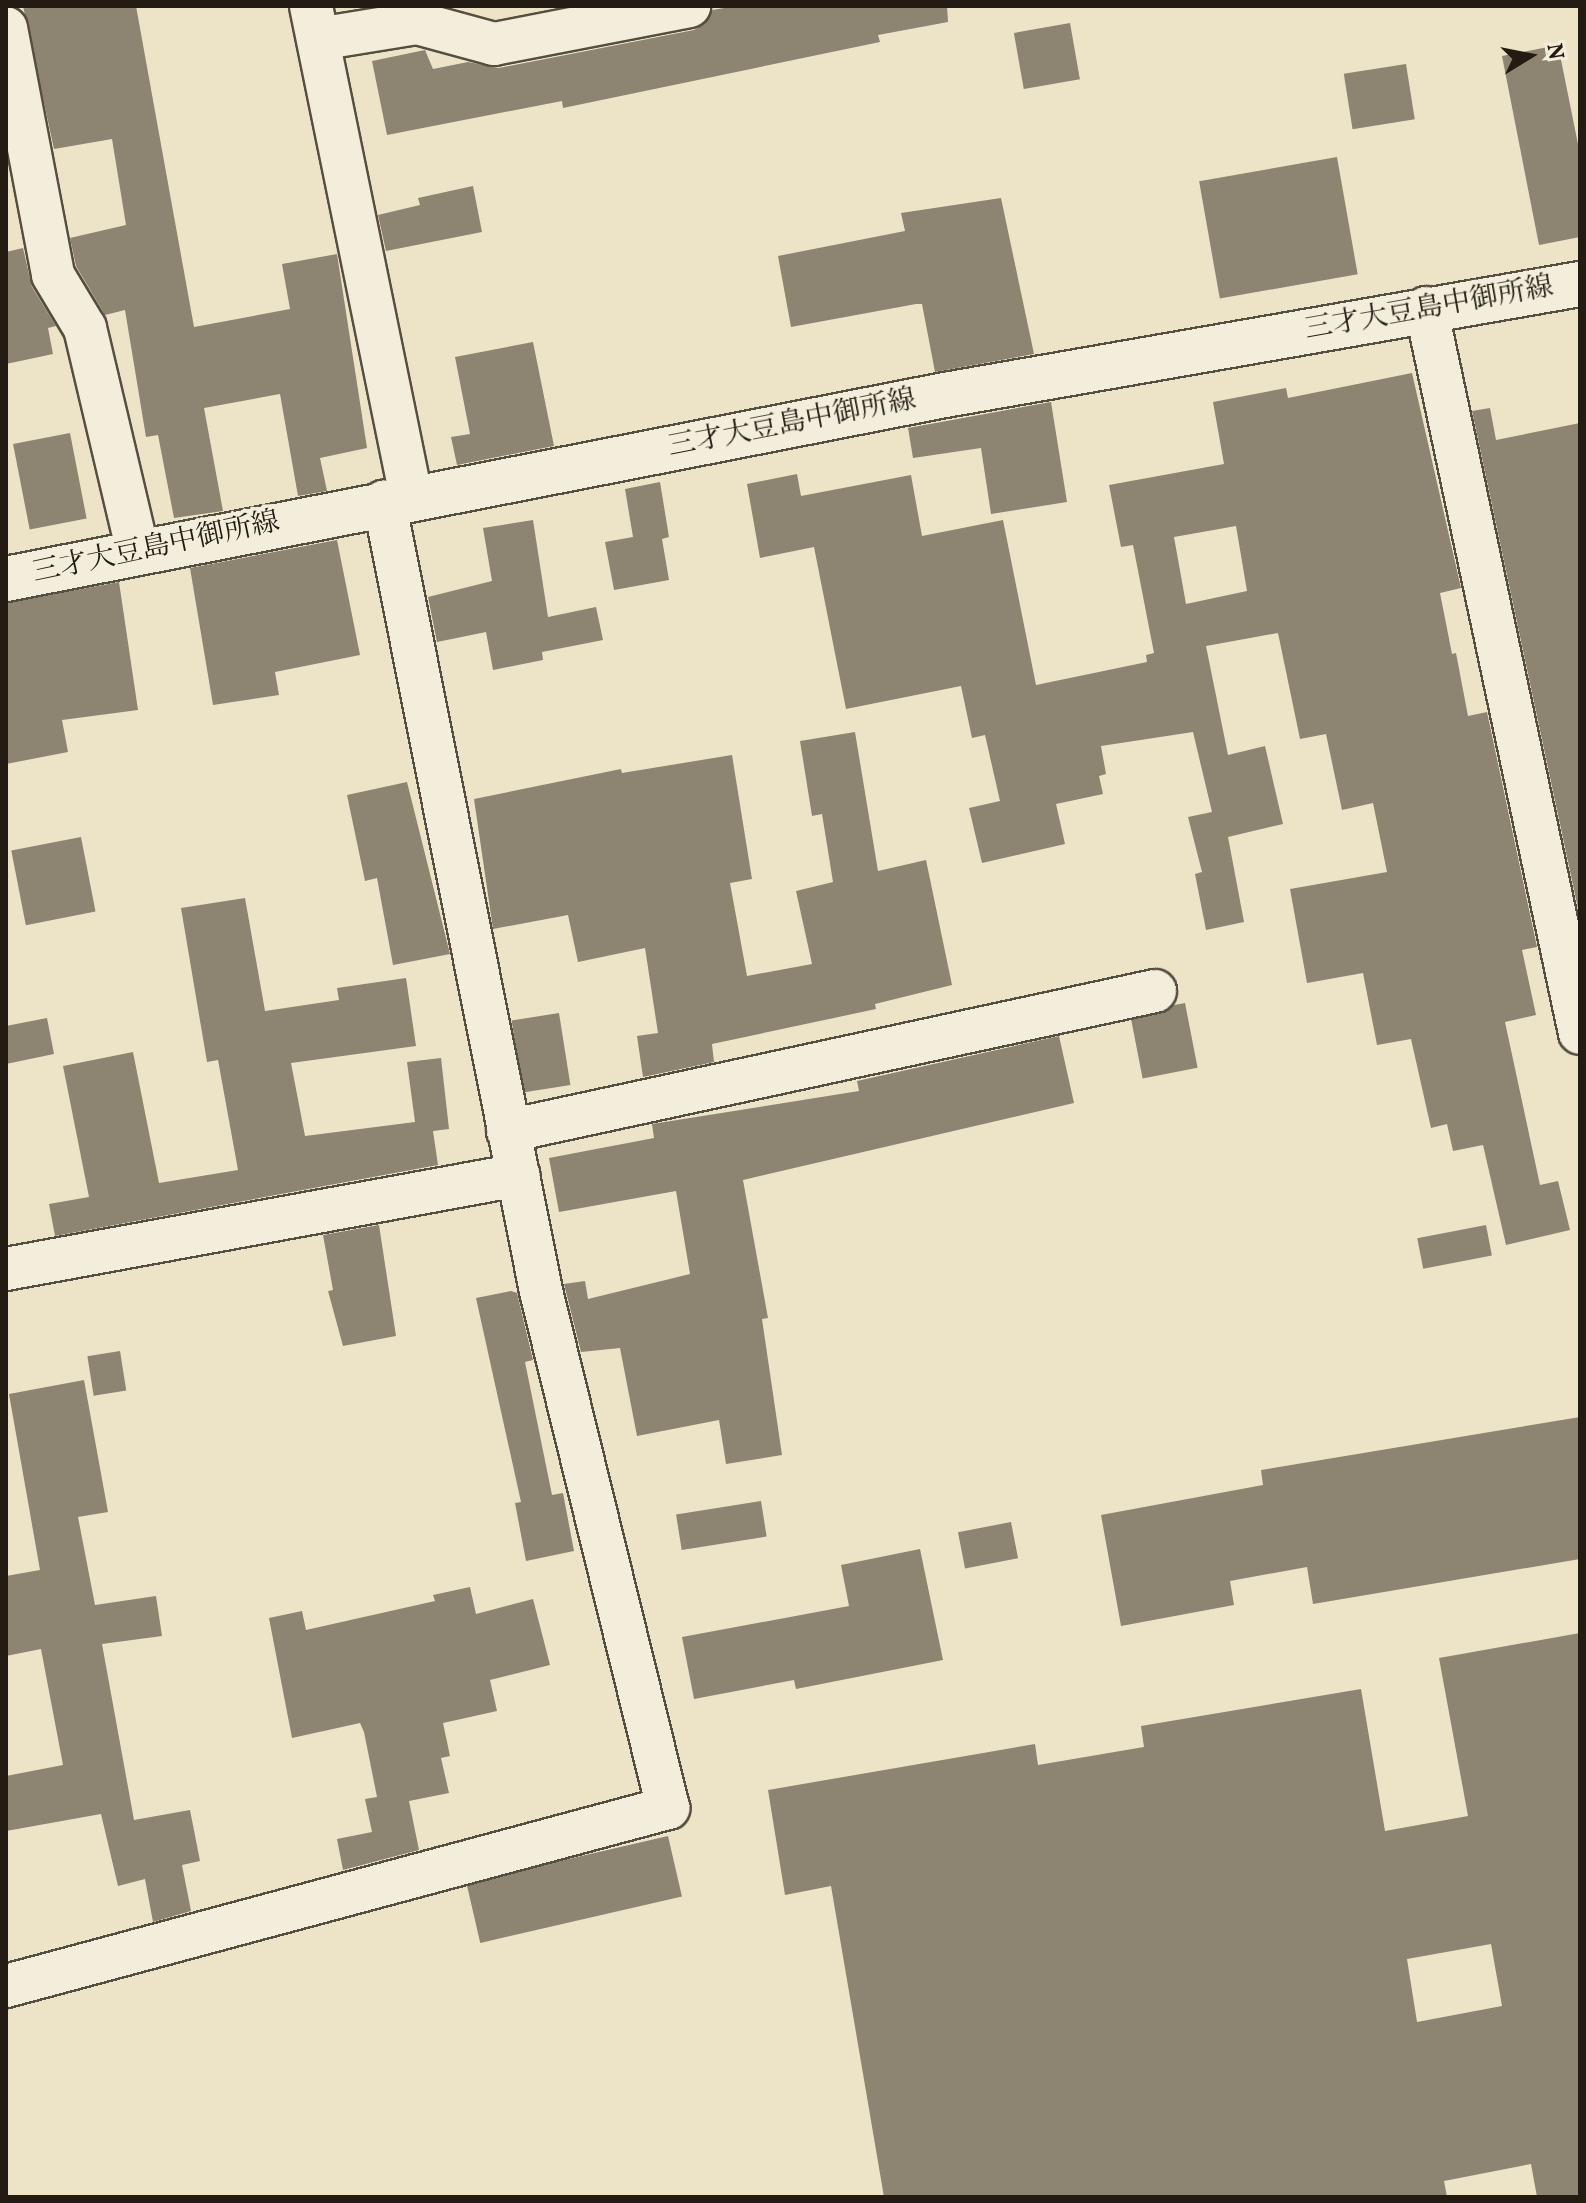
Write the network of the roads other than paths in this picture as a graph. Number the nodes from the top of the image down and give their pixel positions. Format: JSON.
{"nodes":[{"id":1,"x":689,"y":6,"type":"edge"},
{"id":2,"x":315,"y":22,"type":"edge"},
{"id":3,"x":6,"y":28,"type":"edge"},
{"id":4,"x":1580,"y":284,"type":"edge"},
{"id":5,"x":1426,"y":308,"type":"junction"},
{"id":6,"x":398,"y":498,"type":"junction"},
{"id":7,"x":138,"y":552,"type":"junction"},
{"id":8,"x":6,"y":579,"type":"edge"},
{"id":9,"x":1155,"y":991,"type":"dead end"},
{"id":10,"x":1580,"y":1033,"type":"edge"},
{"id":11,"x":508,"y":1131,"type":"junction"},
{"id":12,"x":518,"y":1175,"type":"junction"},
{"id":13,"x":6,"y":1269,"type":"edge"},
{"id":14,"x":6,"y":1986,"type":"edge"}],
"edges":[{"from":1,"to":2,"type":"street"},
{"from":2,"to":6,"type":"street"},
{"from":3,"to":7,"type":"street"},
{"from":4,"to":5,"type":"main road","name":"三才大豆島中御所線"},
{"from":5,"to":6,"type":"main road","name":"三才大豆島中御所線"},
{"from":5,"to":10,"type":"street"},
{"from":6,"to":7,"type":"main road","name":"三才大豆島中御所線"},
{"from":6,"to":11,"type":"street"},
{"from":7,"to":8,"type":"main road","name":"三才大豆島中御所線"},
{"from":9,"to":11,"type":"street"},
{"from":11,"to":12,"type":"street"},
{"from":12,"to":13,"type":"street"},
{"from":12,"to":14,"type":"street"}]}
